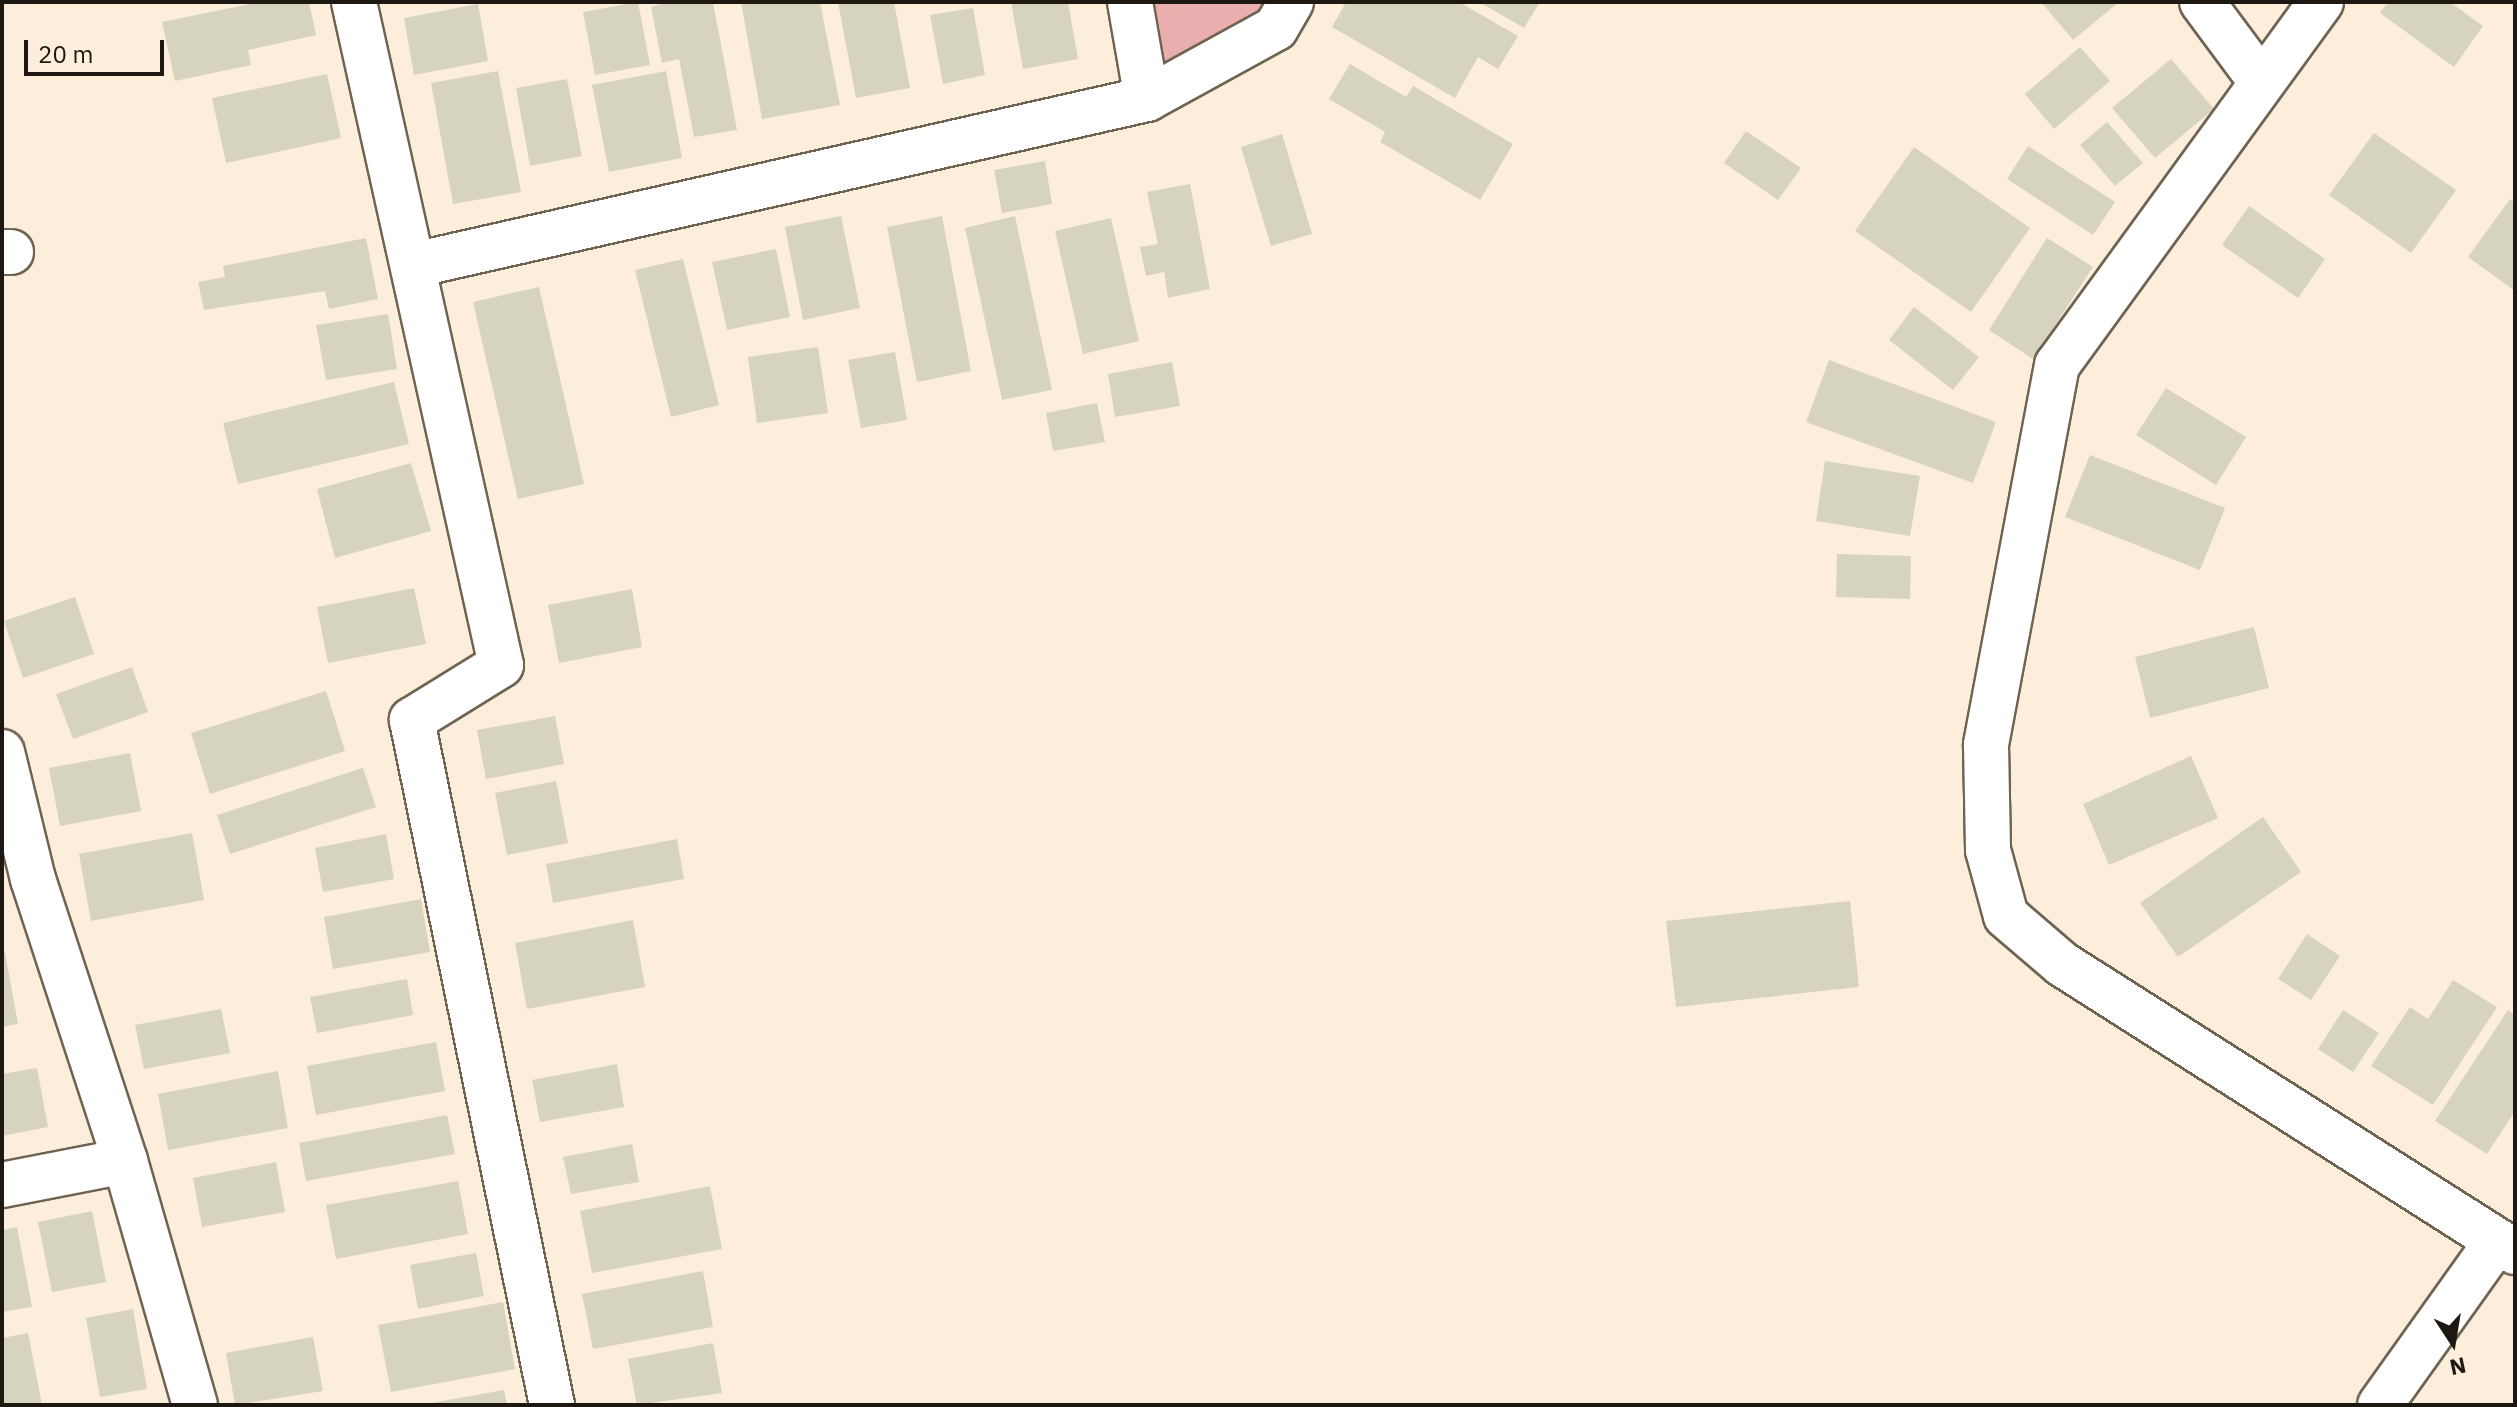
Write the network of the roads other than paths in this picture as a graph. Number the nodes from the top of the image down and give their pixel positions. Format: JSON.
{"nodes":[{"id":1,"x":354,"y":2,"type":"edge"},
{"id":2,"x":1130,"y":2,"type":"edge"},
{"id":3,"x":1291,"y":2,"type":"edge"},
{"id":4,"x":2202,"y":2,"type":"edge"},
{"id":5,"x":2321,"y":2,"type":"edge"},
{"id":6,"x":2260,"y":80,"type":"junction"},
{"id":7,"x":1147,"y":99,"type":"junction"},
{"id":8,"x":414,"y":265,"type":"junction"},
{"id":9,"x":2,"y":752,"type":"edge"},
{"id":10,"x":18,"y":883,"type":"edge"},
{"id":11,"x":125,"y":1161,"type":"junction"},
{"id":12,"x":2,"y":1185,"type":"edge"},
{"id":13,"x":2506,"y":1247,"type":"edge"},
{"id":14,"x":195,"y":1405,"type":"edge"},
{"id":15,"x":552,"y":1405,"type":"edge"},
{"id":16,"x":2380,"y":1405,"type":"edge"}],
"edges":[{"from":1,"to":8,"type":"street"},
{"from":2,"to":7,"type":"street"},
{"from":3,"to":7,"type":"street"},
{"from":4,"to":6,"type":"street"},
{"from":5,"to":6,"type":"street"},
{"from":6,"to":13,"type":"street"},
{"from":7,"to":8,"type":"street"},
{"from":8,"to":15,"type":"street"},
{"from":9,"to":10,"type":"street"},
{"from":10,"to":11,"type":"street"},
{"from":11,"to":12,"type":"street"},
{"from":11,"to":14,"type":"street"},
{"from":13,"to":16,"type":"street"}]}
